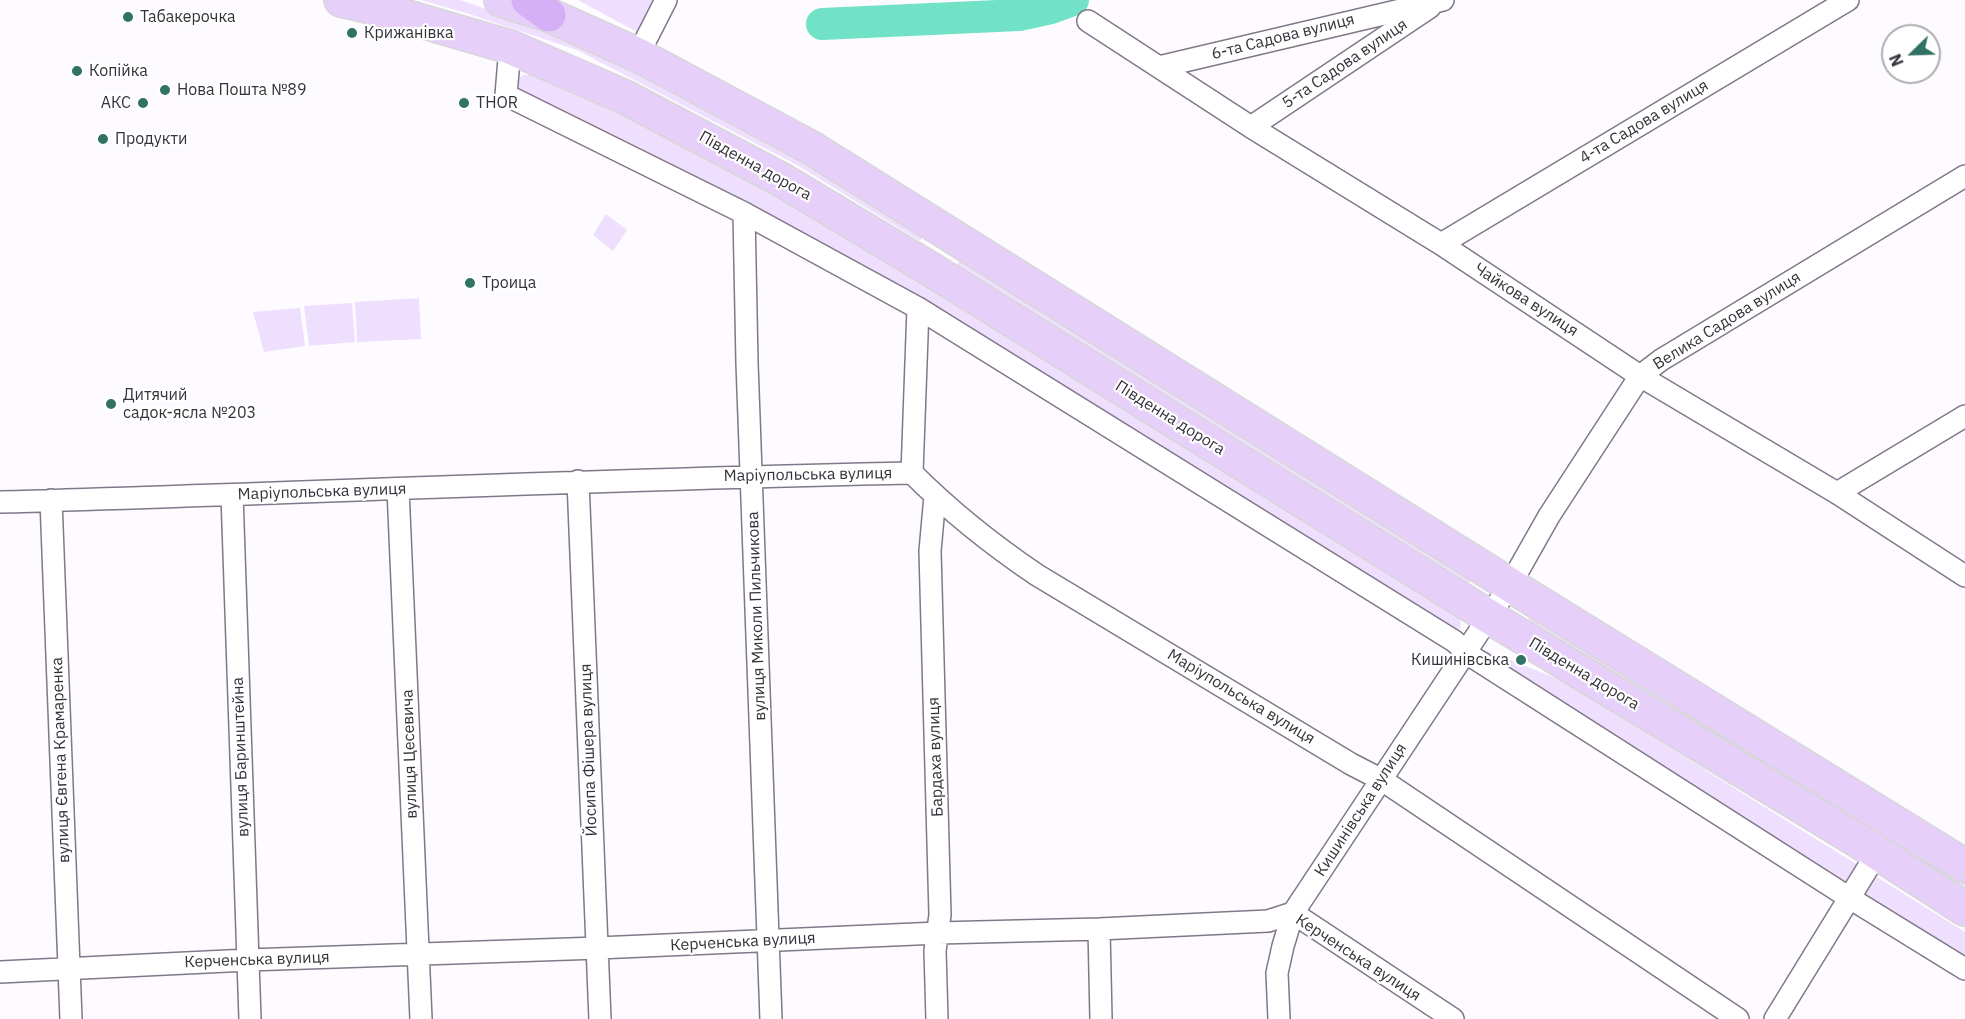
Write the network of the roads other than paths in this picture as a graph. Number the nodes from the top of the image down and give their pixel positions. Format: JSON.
{"nodes":[{"id":1,"x":341,"y":0,"type":"edge"},
{"id":2,"x":501,"y":0,"type":"edge"},
{"id":3,"x":666,"y":0,"type":"edge"},
{"id":4,"x":1848,"y":0,"type":"edge"},
{"id":5,"x":1441,"y":1,"type":"edge"},
{"id":6,"x":539,"y":8,"type":"edge"},
{"id":7,"x":1088,"y":21,"type":"dead end"},
{"id":8,"x":510,"y":47,"type":"junction"},
{"id":9,"x":638,"y":55,"type":"junction"},
{"id":10,"x":1159,"y":68,"type":"junction"},
{"id":11,"x":1251,"y":127,"type":"junction"},
{"id":12,"x":1965,"y":176,"type":"edge"},
{"id":13,"x":744,"y":213,"type":"junction"},
{"id":14,"x":955,"y":236,"type":"junction"},
{"id":15,"x":1441,"y":244,"type":"junction"},
{"id":16,"x":932,"y":270,"type":"junction"},
{"id":17,"x":918,"y":308,"type":"junction"},
{"id":18,"x":1640,"y":376,"type":"junction"},
{"id":19,"x":1965,"y":416,"type":"edge"},
{"id":20,"x":912,"y":473,"type":"junction"},
{"id":21,"x":751,"y":476,"type":"junction"},
{"id":22,"x":578,"y":481,"type":"junction"},
{"id":23,"x":398,"y":489,"type":"junction"},
{"id":24,"x":1837,"y":493,"type":"junction"},
{"id":25,"x":231,"y":495,"type":"junction"},
{"id":26,"x":935,"y":496,"type":"junction"},
{"id":27,"x":51,"y":500,"type":"junction"},
{"id":28,"x":0,"y":502,"type":"edge"},
{"id":29,"x":1965,"y":576,"type":"edge"},
{"id":30,"x":1509,"y":585,"type":"junction"},
{"id":31,"x":1488,"y":616,"type":"junction"},
{"id":32,"x":1465,"y":650,"type":"junction"},
{"id":33,"x":1382,"y":780,"type":"junction"},
{"id":34,"x":1877,"y":853,"type":"junction"},
{"id":35,"x":1965,"y":866,"type":"edge"},
{"id":36,"x":1848,"y":897,"type":"junction"},
{"id":37,"x":1965,"y":909,"type":"edge"},
{"id":38,"x":1293,"y":913,"type":"junction"},
{"id":39,"x":1099,"y":929,"type":"junction"},
{"id":40,"x":938,"y":933,"type":"junction"},
{"id":41,"x":769,"y":941,"type":"junction"},
{"id":42,"x":598,"y":948,"type":"junction"},
{"id":43,"x":418,"y":955,"type":"junction"},
{"id":44,"x":248,"y":960,"type":"junction"},
{"id":45,"x":69,"y":969,"type":"junction"},
{"id":46,"x":1965,"y":969,"type":"edge"},
{"id":47,"x":0,"y":972,"type":"edge"},
{"id":48,"x":71,"y":1019,"type":"edge"},
{"id":49,"x":250,"y":1019,"type":"edge"},
{"id":50,"x":421,"y":1019,"type":"edge"},
{"id":51,"x":600,"y":1019,"type":"edge"},
{"id":52,"x":771,"y":1019,"type":"edge"},
{"id":53,"x":937,"y":1019,"type":"edge"},
{"id":54,"x":1101,"y":1019,"type":"edge"},
{"id":55,"x":1279,"y":1019,"type":"edge"},
{"id":56,"x":1453,"y":1019,"type":"edge"},
{"id":57,"x":1738,"y":1019,"type":"edge"},
{"id":58,"x":1775,"y":1019,"type":"edge"}],
"edges":[{"from":1,"to":8,"type":"main road","name":"Південна дорога"},
{"from":2,"to":6,"type":"main road"},
{"from":3,"to":9,"type":"street"},
{"from":4,"to":15,"type":"street","name":"4-та Садова вулиця"},
{"from":5,"to":10,"type":"street","name":"6-та Садова вулиця"},
{"from":5,"to":11,"type":"street","name":"5-та Садова вулиця"},
{"from":6,"to":9,"type":"main road"},
{"from":7,"to":10,"type":"street","name":"Чайкова вулиця"},
{"from":8,"to":13,"type":"street"},
{"from":8,"to":16,"type":"main road","name":"Південна дорога"},
{"from":9,"to":14,"type":"main road"},
{"from":10,"to":11,"type":"street","name":"Чайкова вулиця"},
{"from":11,"to":15,"type":"street","name":"Чайкова вулиця"},
{"from":12,"to":18,"type":"street","name":"Велика Садова вулиця"},
{"from":13,"to":17,"type":"street"},
{"from":13,"to":21,"type":"street","name":"вулиця Миколи Пильчикова"},
{"from":14,"to":16,"type":"main road"},
{"from":14,"to":30,"type":"main road"},
{"from":15,"to":18,"type":"street","name":"Чайкова вулиця"},
{"from":16,"to":31,"type":"main road","name":"Південна дорога"},
{"from":17,"to":20,"type":"street"},
{"from":17,"to":32,"type":"street"},
{"from":18,"to":24,"type":"street","name":"Чайкова вулиця"},
{"from":18,"to":30,"type":"street","name":"Велика Садова вулиця"},
{"from":19,"to":24,"type":"street"},
{"from":20,"to":21,"type":"street","name":"Маріупольська вулиця"},
{"from":20,"to":26,"type":"street","name":"Маріупольська вулиця"},
{"from":21,"to":22,"type":"street","name":"Маріупольська вулиця"},
{"from":21,"to":41,"type":"street","name":"вулиця Миколи Пильчикова"},
{"from":22,"to":23,"type":"street","name":"Маріупольська вулиця"},
{"from":22,"to":42,"type":"street","name":"Йосипа Фішера вулиця"},
{"from":23,"to":25,"type":"street","name":"Маріупольська вулиця"},
{"from":23,"to":43,"type":"street","name":"вулиця Цесевича"},
{"from":24,"to":29,"type":"street","name":"Чайкова вулиця"},
{"from":25,"to":27,"type":"street","name":"Маріупольська вулиця"},
{"from":25,"to":44,"type":"street","name":"вулиця Баринштейна"},
{"from":26,"to":33,"type":"street","name":"Маріупольська вулиця"},
{"from":26,"to":40,"type":"street","name":"Бардаха вулиця"},
{"from":27,"to":28,"type":"street","name":"Маріупольська вулиця"},
{"from":27,"to":45,"type":"street","name":"вулиця Євгена Крамаренка"},
{"from":30,"to":31,"type":"street","name":"Велика Садова вулиця"},
{"from":30,"to":35,"type":"main road"},
{"from":31,"to":32,"type":"street","name":"Кишинівська вулиця"},
{"from":31,"to":34,"type":"main road","name":"Південна дорога"},
{"from":32,"to":33,"type":"street","name":"Кишинівська вулиця"},
{"from":32,"to":36,"type":"street"},
{"from":33,"to":38,"type":"street","name":"Кишинівська вулиця"},
{"from":33,"to":57,"type":"street","name":"Маріупольська вулиця"},
{"from":34,"to":36,"type":"street"},
{"from":34,"to":37,"type":"main road","name":"Південна дорога"},
{"from":36,"to":46,"type":"street"},
{"from":36,"to":58,"type":"street"},
{"from":38,"to":39,"type":"street","name":"Керченська вулиця"},
{"from":38,"to":55,"type":"street","name":"Кишинівська вулиця"},
{"from":38,"to":56,"type":"street","name":"Керченська вулиця"},
{"from":39,"to":40,"type":"street","name":"Керченська вулиця"},
{"from":39,"to":54,"type":"street"},
{"from":40,"to":41,"type":"street","name":"Керченська вулиця"},
{"from":40,"to":53,"type":"street","name":"Бардаха вулиця"},
{"from":41,"to":42,"type":"street","name":"Керченська вулиця"},
{"from":41,"to":52,"type":"street","name":"вулиця Миколи Пильчикова"},
{"from":42,"to":43,"type":"street","name":"Керченська вулиця"},
{"from":42,"to":51,"type":"street","name":"Йосипа Фішера вулиця"},
{"from":43,"to":44,"type":"street","name":"Керченська вулиця"},
{"from":43,"to":50,"type":"street","name":"вулиця Цесевича"},
{"from":44,"to":45,"type":"street","name":"Керченська вулиця"},
{"from":44,"to":49,"type":"street","name":"вулиця Баринштейна"},
{"from":45,"to":47,"type":"street","name":"Керченська вулиця"},
{"from":45,"to":48,"type":"street","name":"вулиця Євгена Крамаренка"}]}
